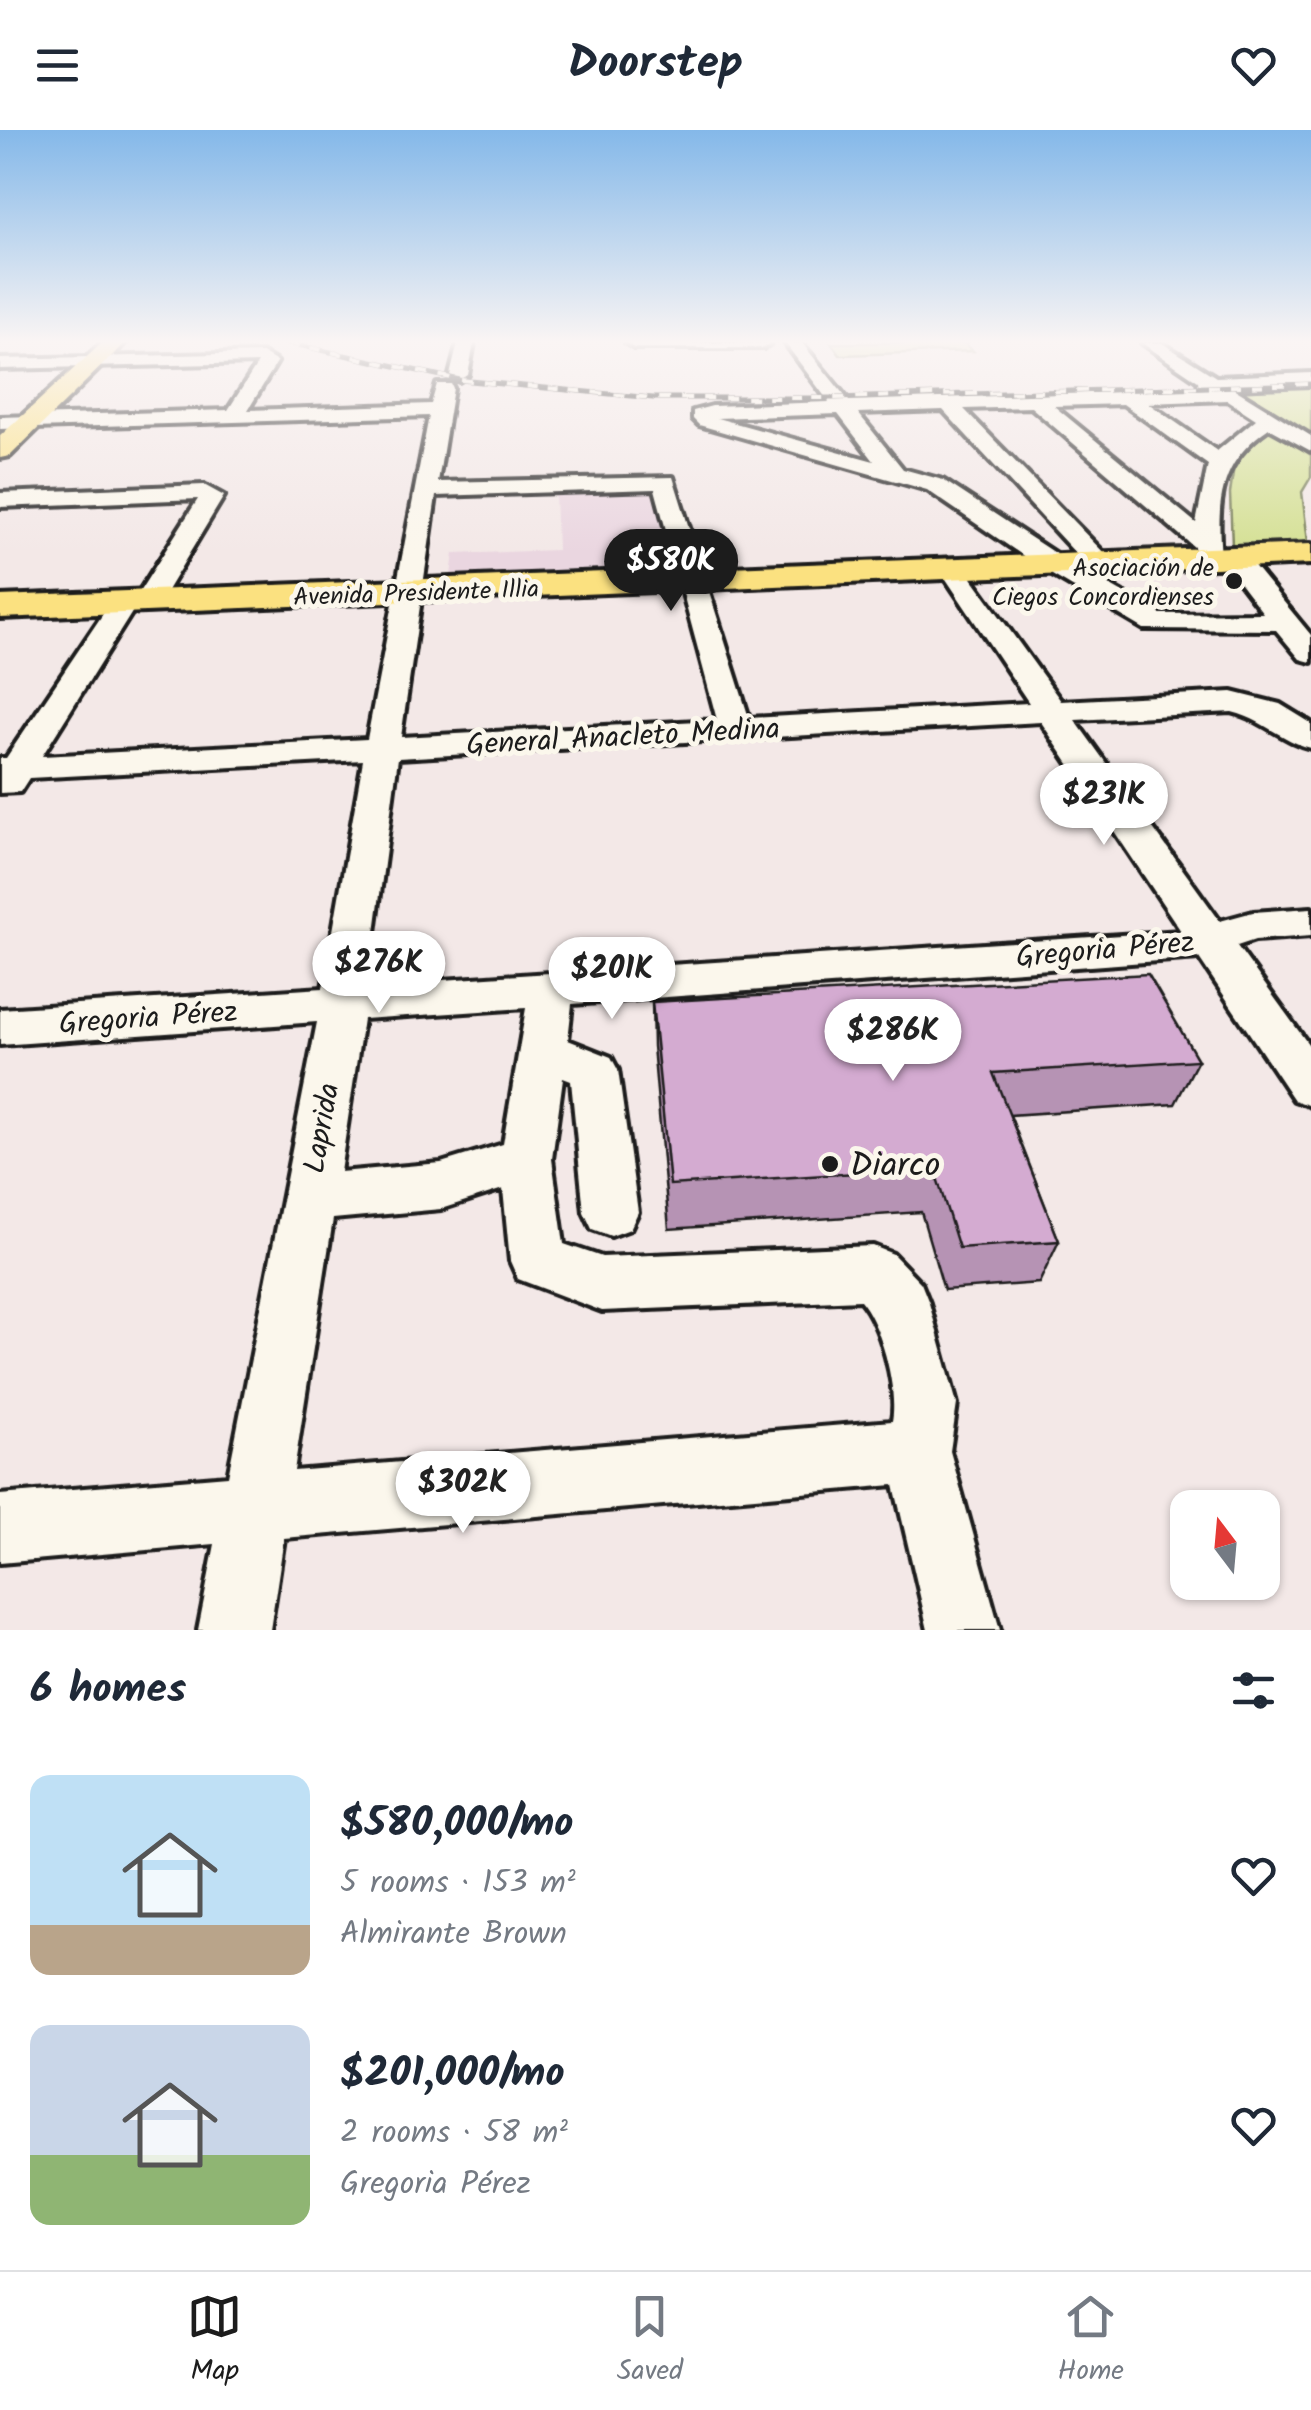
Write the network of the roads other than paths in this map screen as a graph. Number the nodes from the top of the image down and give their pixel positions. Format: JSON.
{"nodes":[{"id":1,"x":40,"y":413,"type":"edge"},
{"id":2,"x":236,"y":413,"type":"edge"},
{"id":3,"x":260,"y":413,"type":"edge"},
{"id":4,"x":443,"y":413,"type":"edge"},
{"id":5,"x":721,"y":413,"type":"edge"},
{"id":6,"x":849,"y":413,"type":"edge"},
{"id":7,"x":957,"y":413,"type":"edge"},
{"id":8,"x":1050,"y":413,"type":"edge"},
{"id":9,"x":1149,"y":413,"type":"edge"},
{"id":10,"x":1262,"y":413,"type":"edge"},
{"id":11,"x":234,"y":416,"type":"junction"},
{"id":12,"x":1270,"y":418,"type":"junction"},
{"id":13,"x":30,"y":422,"type":"junction"},
{"id":14,"x":0,"y":423,"type":"edge"},
{"id":15,"x":1311,"y":446,"type":"edge"},
{"id":16,"x":0,"y":450,"type":"edge"},
{"id":17,"x":1220,"y":463,"type":"junction"},
{"id":18,"x":894,"y":472,"type":"junction"},
{"id":19,"x":427,"y":489,"type":"junction"},
{"id":20,"x":0,"y":500,"type":"edge"},
{"id":21,"x":1216,"y":553,"type":"junction"},
{"id":22,"x":1311,"y":554,"type":"edge"},
{"id":23,"x":1100,"y":564,"type":"junction"},
{"id":24,"x":1056,"y":566,"type":"junction"},
{"id":25,"x":954,"y":570,"type":"junction"},
{"id":26,"x":692,"y":581,"type":"junction"},
{"id":27,"x":406,"y":592,"type":"junction"},
{"id":28,"x":136,"y":602,"type":"junction"},
{"id":29,"x":0,"y":607,"type":"edge"},
{"id":30,"x":1283,"y":621,"type":"junction"},
{"id":31,"x":1311,"y":653,"type":"edge"},
{"id":32,"x":1051,"y":712,"type":"junction"},
{"id":33,"x":736,"y":729,"type":"junction"},
{"id":34,"x":1311,"y":738,"type":"edge"},
{"id":35,"x":380,"y":749,"type":"junction"},
{"id":36,"x":6,"y":778,"type":"edge"},
{"id":37,"x":1311,"y":922,"type":"edge"},
{"id":38,"x":1210,"y":940,"type":"junction"},
{"id":39,"x":552,"y":989,"type":"junction"},
{"id":40,"x":343,"y":1003,"type":"junction"},
{"id":41,"x":0,"y":1027,"type":"edge"},
{"id":42,"x":543,"y":1050,"type":"junction"},
{"id":43,"x":1311,"y":1086,"type":"edge"},
{"id":44,"x":526,"y":1159,"type":"junction"},
{"id":45,"x":309,"y":1198,"type":"junction"},
{"id":46,"x":611,"y":1212,"type":"dead end"},
{"id":47,"x":918,"y":1451,"type":"junction"},
{"id":48,"x":255,"y":1504,"type":"junction"},
{"id":49,"x":0,"y":1529,"type":"edge"},
{"id":50,"x":234,"y":1630,"type":"edge"},
{"id":51,"x":964,"y":1630,"type":"edge"}],
"edges":[{"from":1,"to":13,"type":"main road"},
{"from":2,"to":11,"type":"street"},
{"from":3,"to":11,"type":"street"},
{"from":4,"to":19,"type":"street","name":"Laprida"},
{"from":5,"to":18,"type":"street"},
{"from":6,"to":18,"type":"street"},
{"from":7,"to":23,"type":"street"},
{"from":8,"to":21,"type":"street"},
{"from":9,"to":17,"type":"street"},
{"from":10,"to":12,"type":"street"},
{"from":11,"to":13,"type":"street"},
{"from":12,"to":15,"type":"street"},
{"from":12,"to":17,"type":"street"},
{"from":13,"to":14,"type":"street"},
{"from":13,"to":16,"type":"main road"},
{"from":17,"to":21,"type":"street"},
{"from":18,"to":24,"type":"street"},
{"from":19,"to":26,"type":"street"},
{"from":19,"to":27,"type":"street","name":"Laprida"},
{"from":20,"to":28,"type":"street"},
{"from":21,"to":22,"type":"main road","name":"Avenida Presidente Illia"},
{"from":21,"to":23,"type":"main road","name":"Avenida Presidente Illia"},
{"from":21,"to":30,"type":"street"},
{"from":23,"to":24,"type":"main road","name":"Avenida Presidente Illia"},
{"from":24,"to":25,"type":"main road","name":"Avenida Presidente Illia"},
{"from":24,"to":30,"type":"street"},
{"from":25,"to":26,"type":"main road","name":"Avenida Presidente Illia"},
{"from":25,"to":32,"type":"street"},
{"from":26,"to":27,"type":"main road","name":"Avenida Presidente Illia"},
{"from":26,"to":33,"type":"street"},
{"from":27,"to":28,"type":"main road","name":"Avenida Presidente Illia"},
{"from":27,"to":35,"type":"street","name":"Laprida"},
{"from":28,"to":29,"type":"main road","name":"Avenida Presidente Illia"},
{"from":28,"to":36,"type":"street"},
{"from":30,"to":31,"type":"street"},
{"from":32,"to":33,"type":"street","name":"General Anacleto Medina"},
{"from":32,"to":34,"type":"street","name":"General Anacleto Medina"},
{"from":32,"to":38,"type":"street"},
{"from":33,"to":35,"type":"street","name":"General Anacleto Medina"},
{"from":35,"to":36,"type":"street","name":"General Anacleto Medina"},
{"from":35,"to":40,"type":"street","name":"Laprida"},
{"from":37,"to":38,"type":"street","name":"Gregoria Pérez"},
{"from":38,"to":39,"type":"street","name":"Gregoria Pérez"},
{"from":38,"to":43,"type":"street"},
{"from":39,"to":40,"type":"street","name":"Gregoria Pérez"},
{"from":39,"to":42,"type":"street"},
{"from":40,"to":41,"type":"street","name":"Gregoria Pérez"},
{"from":40,"to":45,"type":"street","name":"Laprida"},
{"from":42,"to":44,"type":"street"},
{"from":42,"to":46,"type":"street"},
{"from":44,"to":45,"type":"street"},
{"from":44,"to":47,"type":"street"},
{"from":45,"to":48,"type":"street","name":"Laprida"},
{"from":47,"to":48,"type":"street"},
{"from":47,"to":51,"type":"street"},
{"from":48,"to":49,"type":"street"},
{"from":48,"to":50,"type":"street","name":"Laprida"}]}
